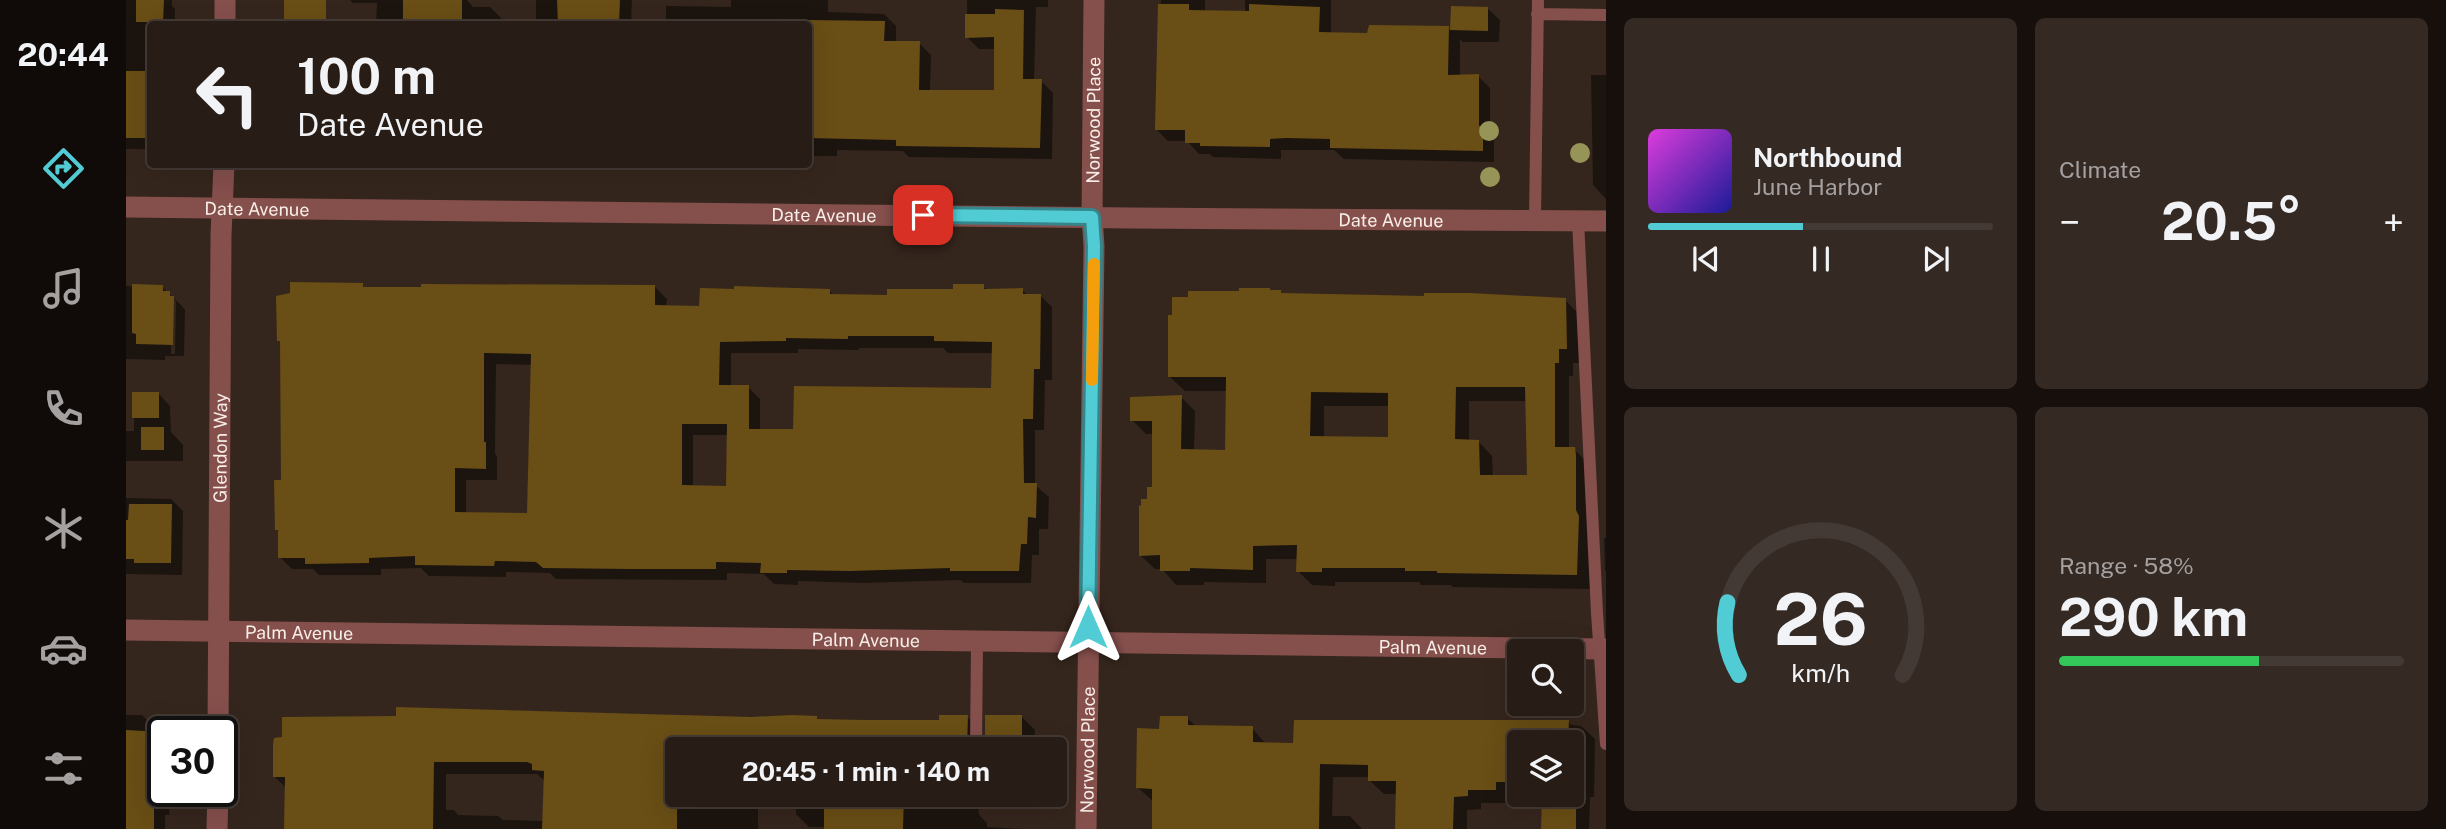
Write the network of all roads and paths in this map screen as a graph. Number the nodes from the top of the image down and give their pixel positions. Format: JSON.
{"nodes":[{"id":1,"x":226,"y":0,"type":"edge"},
{"id":2,"x":1094,"y":0,"type":"edge"},
{"id":3,"x":1538,"y":0,"type":"edge"},
{"id":4,"x":1538,"y":14,"type":"junction"},
{"id":5,"x":1606,"y":15,"type":"edge"},
{"id":6,"x":225,"y":21,"type":"edge"},
{"id":7,"x":224,"y":168,"type":"edge"},
{"id":8,"x":126,"y":207,"type":"edge"},
{"id":9,"x":223,"y":208,"type":"junction"},
{"id":10,"x":1092,"y":217,"type":"junction"},
{"id":11,"x":1535,"y":219,"type":"junction"},
{"id":12,"x":1578,"y":220,"type":"junction"},
{"id":13,"x":1606,"y":220,"type":"edge"},
{"id":14,"x":126,"y":630,"type":"edge"},
{"id":15,"x":219,"y":631,"type":"junction"},
{"id":16,"x":977,"y":642,"type":"junction"},
{"id":17,"x":1088,"y":643,"type":"junction"},
{"id":18,"x":1603,"y":649,"type":"edge"},
{"id":19,"x":218,"y":716,"type":"edge"},
{"id":20,"x":976,"y":737,"type":"edge"},
{"id":21,"x":1606,"y":744,"type":"edge"},
{"id":22,"x":218,"y":807,"type":"edge"},
{"id":23,"x":218,"y":829,"type":"edge"},
{"id":24,"x":1086,"y":829,"type":"edge"}],
"edges":[{"from":1,"to":6,"type":"street"},
{"from":2,"to":10,"type":"street","name":"Norwood Place"},
{"from":3,"to":4,"type":"lane"},
{"from":4,"to":5,"type":"lane"},
{"from":4,"to":11,"type":"lane"},
{"from":7,"to":9,"type":"street","name":"Glendon Way"},
{"from":8,"to":9,"type":"street","name":"Date Avenue"},
{"from":9,"to":10,"type":"street","name":"Date Avenue"},
{"from":9,"to":15,"type":"street","name":"Glendon Way"},
{"from":10,"to":11,"type":"street","name":"Date Avenue"},
{"from":10,"to":17,"type":"street","name":"Norwood Place"},
{"from":11,"to":12,"type":"street","name":"Date Avenue"},
{"from":12,"to":13,"type":"street","name":"Date Avenue"},
{"from":12,"to":18,"type":"lane"},
{"from":14,"to":15,"type":"street","name":"Palm Avenue"},
{"from":15,"to":16,"type":"street","name":"Palm Avenue"},
{"from":15,"to":19,"type":"street","name":"Glendon Way"},
{"from":16,"to":17,"type":"street","name":"Palm Avenue"},
{"from":16,"to":20,"type":"lane"},
{"from":17,"to":18,"type":"street","name":"Palm Avenue"},
{"from":17,"to":24,"type":"street","name":"Norwood Place"},
{"from":18,"to":21,"type":"lane"},
{"from":22,"to":23,"type":"street"}]}
